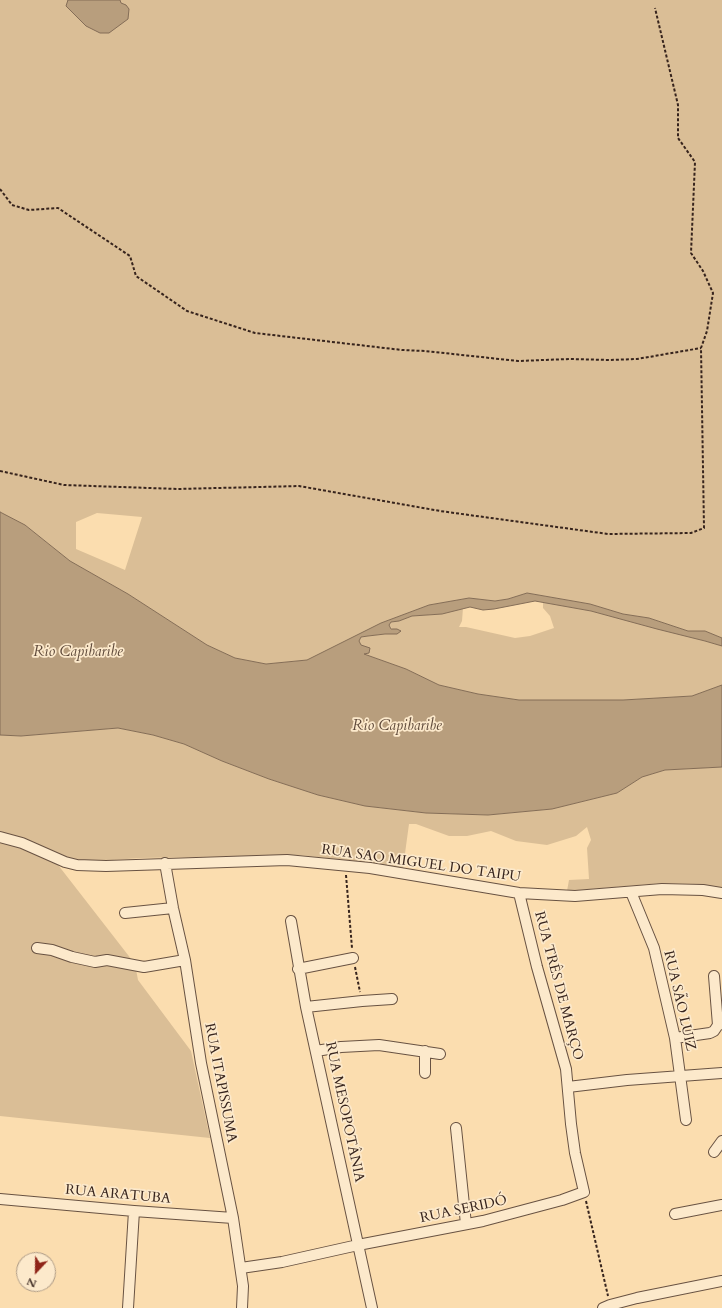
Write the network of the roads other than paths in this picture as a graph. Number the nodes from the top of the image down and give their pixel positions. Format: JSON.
{"nodes":[{"id":1,"x":0,"y":837,"type":"edge"},
{"id":2,"x":166,"y":863,"type":"junction"},
{"id":3,"x":631,"y":892,"type":"junction"},
{"id":4,"x":519,"y":893,"type":"junction"},
{"id":5,"x":722,"y":893,"type":"edge"},
{"id":6,"x":173,"y":908,"type":"junction"},
{"id":7,"x":125,"y":913,"type":"dead end"},
{"id":8,"x":291,"y":921,"type":"dead end"},
{"id":9,"x":37,"y":948,"type":"dead end"},
{"id":10,"x":353,"y":958,"type":"road end"},
{"id":11,"x":185,"y":960,"type":"junction"},
{"id":12,"x":298,"y":969,"type":"junction"},
{"id":13,"x":714,"y":976,"type":"dead end"},
{"id":14,"x":392,"y":999,"type":"dead end"},
{"id":15,"x":306,"y":1007,"type":"junction"},
{"id":16,"x":720,"y":1024,"type":"edge"},
{"id":17,"x":675,"y":1038,"type":"junction"},
{"id":18,"x":316,"y":1051,"type":"junction"},
{"id":19,"x":425,"y":1051,"type":"junction"},
{"id":20,"x":440,"y":1054,"type":"dead end"},
{"id":21,"x":425,"y":1072,"type":"dead end"},
{"id":22,"x":722,"y":1073,"type":"edge"},
{"id":23,"x":681,"y":1076,"type":"junction"},
{"id":24,"x":568,"y":1088,"type":"junction"},
{"id":25,"x":686,"y":1120,"type":"dead end"},
{"id":26,"x":456,"y":1128,"type":"dead end"},
{"id":27,"x":722,"y":1141,"type":"edge"},
{"id":28,"x":714,"y":1152,"type":"dead end"},
{"id":29,"x":0,"y":1199,"type":"edge"},
{"id":30,"x":722,"y":1205,"type":"edge"},
{"id":31,"x":134,"y":1211,"type":"junction"},
{"id":32,"x":675,"y":1214,"type":"dead end"},
{"id":33,"x":233,"y":1218,"type":"junction"},
{"id":34,"x":466,"y":1224,"type":"junction"},
{"id":35,"x":358,"y":1245,"type":"junction"},
{"id":36,"x":241,"y":1268,"type":"junction"},
{"id":37,"x":722,"y":1281,"type":"edge"},
{"id":38,"x":606,"y":1306,"type":"edge"},
{"id":39,"x":128,"y":1308,"type":"edge"},
{"id":40,"x":242,"y":1308,"type":"edge"},
{"id":41,"x":372,"y":1308,"type":"edge"}],
"edges":[{"from":1,"to":2,"type":"street","name":"RUA SAO MIGUEL DO TAIPU"},
{"from":2,"to":4,"type":"street","name":"RUA SAO MIGUEL DO TAIPU"},
{"from":2,"to":6,"type":"street","name":"RUA ITAPISSUMA"},
{"from":3,"to":4,"type":"street","name":"RUA SAO MIGUEL DO TAIPU"},
{"from":3,"to":5,"type":"street","name":"RUA SAO MIGUEL DO TAIPU"},
{"from":3,"to":17,"type":"street","name":"RUA SÃO LUIZ"},
{"from":4,"to":24,"type":"street","name":"RUA TRÊS DE MARÇO"},
{"from":6,"to":7,"type":"street"},
{"from":6,"to":11,"type":"street","name":"RUA ITAPISSUMA"},
{"from":8,"to":12,"type":"street","name":"RUA MESOPOTÂNIA"},
{"from":9,"to":11,"type":"street"},
{"from":10,"to":12,"type":"street"},
{"from":11,"to":33,"type":"street","name":"RUA ITAPISSUMA"},
{"from":12,"to":15,"type":"street","name":"RUA MESOPOTÂNIA"},
{"from":13,"to":16,"type":"street"},
{"from":14,"to":15,"type":"street"},
{"from":15,"to":18,"type":"street","name":"RUA MESOPOTÂNIA"},
{"from":16,"to":17,"type":"street"},
{"from":17,"to":23,"type":"street","name":"RUA SÃO LUIZ"},
{"from":18,"to":19,"type":"street"},
{"from":18,"to":35,"type":"street","name":"RUA MESOPOTÂNIA"},
{"from":19,"to":20,"type":"street"},
{"from":19,"to":21,"type":"street"},
{"from":22,"to":23,"type":"street"},
{"from":23,"to":24,"type":"street"},
{"from":23,"to":25,"type":"street","name":"RUA SÃO LUIZ"},
{"from":24,"to":34,"type":"street","name":"RUA SERIDÓ"},
{"from":26,"to":34,"type":"street"},
{"from":27,"to":28,"type":"street"},
{"from":29,"to":31,"type":"street","name":"RUA ARATUBA"},
{"from":30,"to":32,"type":"street"},
{"from":31,"to":33,"type":"street","name":"RUA ARATUBA"},
{"from":31,"to":39,"type":"street"},
{"from":33,"to":36,"type":"street","name":"RUA ITAPISSUMA"},
{"from":34,"to":35,"type":"street","name":"RUA SERIDÓ"},
{"from":35,"to":36,"type":"street","name":"RUA SERIDÓ"},
{"from":35,"to":41,"type":"street","name":"RUA MESOPOTÂNIA"},
{"from":36,"to":40,"type":"street","name":"RUA ITAPISSUMA"},
{"from":37,"to":38,"type":"street"}]}
